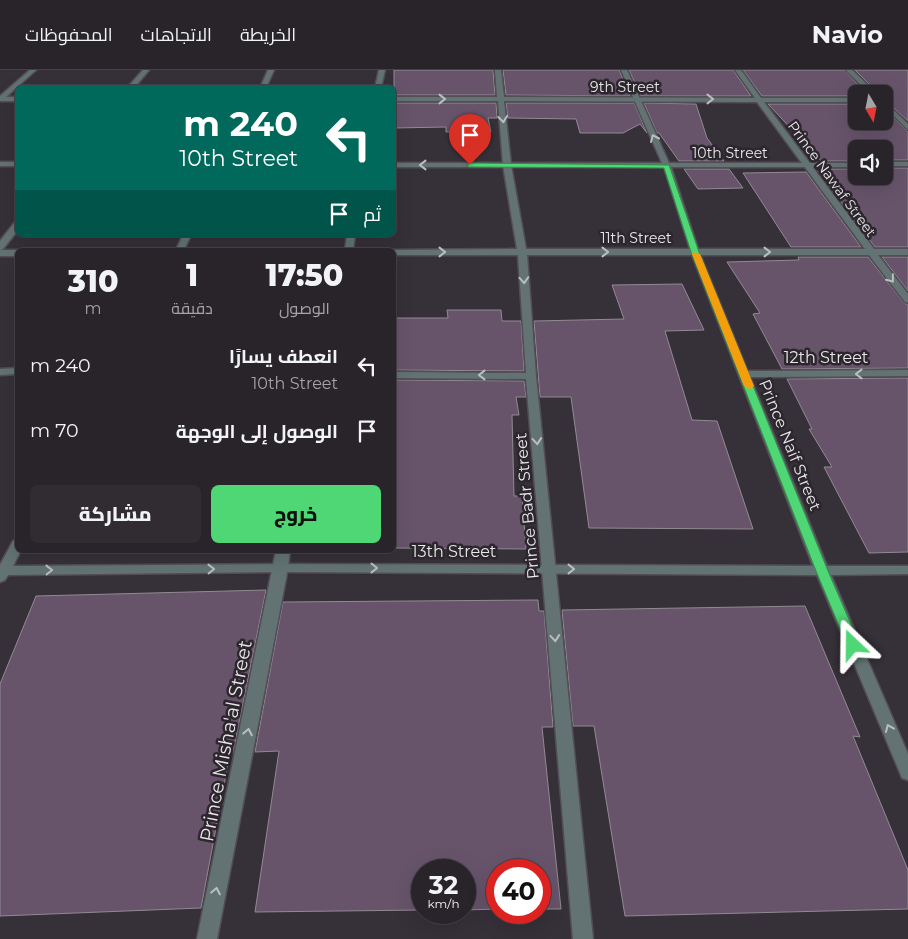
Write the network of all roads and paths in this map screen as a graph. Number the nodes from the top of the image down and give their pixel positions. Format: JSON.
{"nodes":[{"id":1,"x":33,"y":70,"type":"edge"},
{"id":2,"x":146,"y":70,"type":"edge"},
{"id":3,"x":271,"y":70,"type":"edge"},
{"id":4,"x":382,"y":70,"type":"edge"},
{"id":5,"x":498,"y":70,"type":"edge"},
{"id":6,"x":624,"y":70,"type":"edge"},
{"id":7,"x":738,"y":70,"type":"edge"},
{"id":8,"x":849,"y":70,"type":"edge"},
{"id":9,"x":16,"y":85,"type":"edge"},
{"id":10,"x":133,"y":85,"type":"edge"},
{"id":11,"x":264,"y":85,"type":"edge"},
{"id":12,"x":379,"y":85,"type":"edge"},
{"id":13,"x":865,"y":85,"type":"edge"},
{"id":14,"x":15,"y":86,"type":"edge"},
{"id":15,"x":0,"y":99,"type":"edge"},
{"id":16,"x":15,"y":99,"type":"edge"},
{"id":17,"x":396,"y":99,"type":"edge"},
{"id":18,"x":501,"y":99,"type":"junction"},
{"id":19,"x":637,"y":99,"type":"junction"},
{"id":20,"x":758,"y":99,"type":"junction"},
{"id":21,"x":848,"y":100,"type":"edge"},
{"id":22,"x":893,"y":112,"type":"edge"},
{"id":23,"x":908,"y":128,"type":"edge"},
{"id":24,"x":0,"y":164,"type":"edge"},
{"id":25,"x":15,"y":164,"type":"edge"},
{"id":26,"x":893,"y":164,"type":"edge"},
{"id":27,"x":908,"y":164,"type":"edge"},
{"id":28,"x":396,"y":165,"type":"edge"},
{"id":29,"x":507,"y":165,"type":"junction"},
{"id":30,"x":806,"y":165,"type":"junction"},
{"id":31,"x":848,"y":165,"type":"edge"},
{"id":32,"x":667,"y":166,"type":"junction"},
{"id":33,"x":15,"y":228,"type":"edge"},
{"id":34,"x":0,"y":247,"type":"edge"},
{"id":35,"x":396,"y":252,"type":"edge"},
{"id":36,"x":522,"y":252,"type":"junction"},
{"id":37,"x":695,"y":252,"type":"junction"},
{"id":38,"x":870,"y":252,"type":"junction"},
{"id":39,"x":908,"y":252,"type":"edge"},
{"id":40,"x":0,"y":253,"type":"edge"},
{"id":41,"x":15,"y":253,"type":"edge"},
{"id":42,"x":908,"y":300,"type":"edge"},
{"id":43,"x":15,"y":371,"type":"edge"},
{"id":44,"x":0,"y":372,"type":"edge"},
{"id":45,"x":908,"y":373,"type":"edge"},
{"id":46,"x":744,"y":374,"type":"junction"},
{"id":47,"x":396,"y":375,"type":"edge"},
{"id":48,"x":531,"y":376,"type":"junction"},
{"id":49,"x":15,"y":549,"type":"edge"},
{"id":50,"x":283,"y":553,"type":"edge"},
{"id":51,"x":281,"y":568,"type":"junction"},
{"id":52,"x":549,"y":569,"type":"junction"},
{"id":53,"x":908,"y":570,"type":"edge"},
{"id":54,"x":822,"y":571,"type":"junction"},
{"id":55,"x":1,"y":573,"type":"edge"},
{"id":56,"x":908,"y":773,"type":"edge"},
{"id":57,"x":207,"y":939,"type":"edge"},
{"id":58,"x":583,"y":939,"type":"edge"}],
"edges":[{"from":1,"to":9,"type":"street"},
{"from":2,"to":10,"type":"street"},
{"from":3,"to":11,"type":"street"},
{"from":4,"to":12,"type":"street"},
{"from":5,"to":18,"type":"street","name":"Prince Badr Street"},
{"from":6,"to":19,"type":"street","name":"Prince Naif Street"},
{"from":7,"to":20,"type":"street","name":"Prince Nawaf Street"},
{"from":8,"to":13,"type":"street"},
{"from":14,"to":15,"type":"street"},
{"from":15,"to":16,"type":"street"},
{"from":17,"to":18,"type":"street","name":"9th Street","one_way":true},
{"from":18,"to":19,"type":"street","name":"9th Street"},
{"from":18,"to":29,"type":"street","name":"Prince Badr Street","one_way":true},
{"from":19,"to":20,"type":"street","name":"9th Street","one_way":true},
{"from":32,"to":19,"type":"street","name":"Prince Naif Street","one_way":true},
{"from":20,"to":21,"type":"street","name":"9th Street"},
{"from":20,"to":30,"type":"street","name":"Prince Nawaf Street"},
{"from":22,"to":23,"type":"street"},
{"from":24,"to":25,"type":"street"},
{"from":26,"to":27,"type":"street"},
{"from":29,"to":28,"type":"street","name":"10th Street","one_way":true},
{"from":29,"to":32,"type":"street","name":"10th Street"},
{"from":29,"to":36,"type":"street","name":"Prince Badr Street"},
{"from":30,"to":31,"type":"street","name":"10th Street"},
{"from":30,"to":32,"type":"street","name":"10th Street"},
{"from":30,"to":38,"type":"street","name":"Prince Nawaf Street"},
{"from":32,"to":37,"type":"street","name":"Prince Naif Street"},
{"from":33,"to":34,"type":"street"},
{"from":35,"to":36,"type":"street","name":"11th Street","one_way":true},
{"from":36,"to":37,"type":"street","name":"11th Street","one_way":true},
{"from":36,"to":48,"type":"street","name":"Prince Badr Street","one_way":true},
{"from":37,"to":38,"type":"street","name":"11th Street","one_way":true},
{"from":37,"to":46,"type":"street","name":"Prince Naif Street"},
{"from":38,"to":39,"type":"street","name":"11th Street"},
{"from":38,"to":42,"type":"street","name":"Prince Nawaf Street","one_way":true},
{"from":40,"to":41,"type":"street"},
{"from":43,"to":44,"type":"street"},
{"from":45,"to":46,"type":"street","name":"12th Street","one_way":true},
{"from":46,"to":54,"type":"street","name":"Prince Naif Street"},
{"from":48,"to":47,"type":"street","one_way":true},
{"from":48,"to":52,"type":"street","name":"Prince Badr Street","one_way":true},
{"from":49,"to":55,"type":"street"},
{"from":50,"to":51,"type":"street","name":"Prince Misha'al Street"},
{"from":51,"to":52,"type":"street","name":"13th Street","one_way":true},
{"from":55,"to":51,"type":"street","name":"13th Street","one_way":true},
{"from":57,"to":51,"type":"street","name":"Prince Misha'al Street","one_way":true},
{"from":52,"to":54,"type":"street","name":"13th Street","one_way":true},
{"from":52,"to":58,"type":"street","name":"Prince Badr Street","one_way":true},
{"from":53,"to":54,"type":"street","name":"13th Street"},
{"from":56,"to":54,"type":"street","name":"Prince Naif Street","one_way":true}]}
